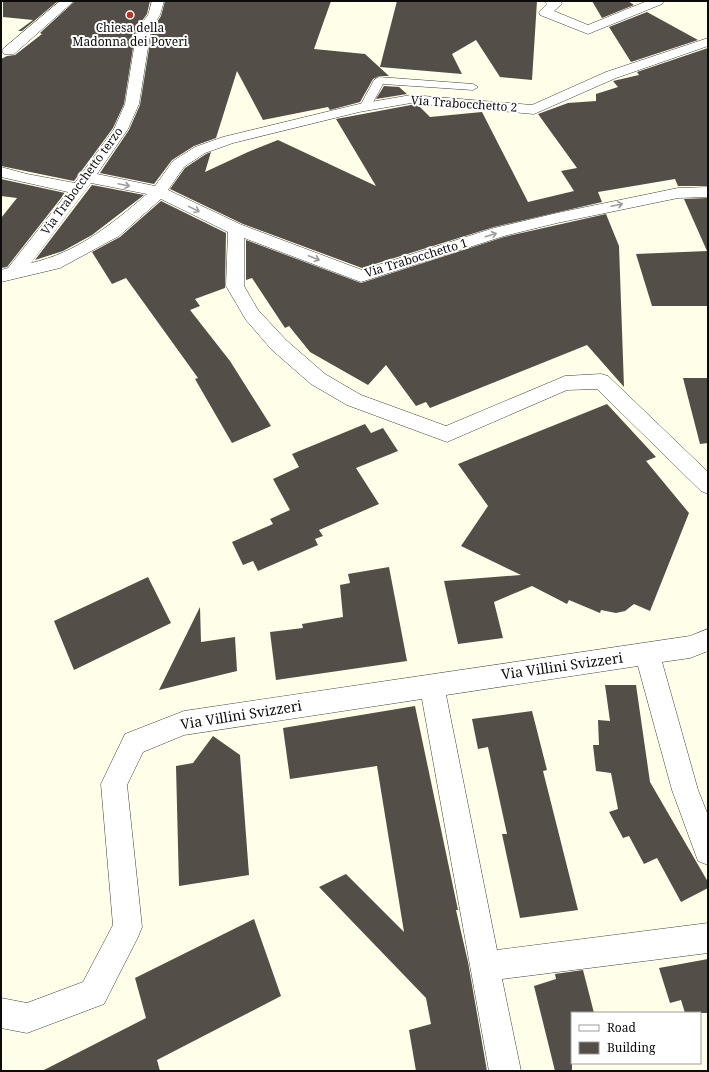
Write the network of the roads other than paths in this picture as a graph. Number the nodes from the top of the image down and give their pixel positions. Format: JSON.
{"nodes":[{"id":1,"x":68,"y":1,"type":"edge"},
{"id":2,"x":158,"y":1,"type":"edge"},
{"id":3,"x":550,"y":1,"type":"edge"},
{"id":4,"x":658,"y":1,"type":"edge"},
{"id":5,"x":708,"y":42,"type":"edge"},
{"id":6,"x":9,"y":51,"type":"dead end"},
{"id":7,"x":473,"y":87,"type":"dead end"},
{"id":8,"x":366,"y":106,"type":"junction"},
{"id":9,"x":1,"y":172,"type":"edge"},
{"id":10,"x":84,"y":183,"type":"junction"},
{"id":11,"x":159,"y":192,"type":"junction"},
{"id":12,"x":708,"y":192,"type":"edge"},
{"id":13,"x":236,"y":229,"type":"junction"},
{"id":14,"x":7,"y":274,"type":"edge"},
{"id":15,"x":708,"y":486,"type":"edge"},
{"id":16,"x":708,"y":640,"type":"edge"},
{"id":17,"x":647,"y":654,"type":"junction"},
{"id":18,"x":432,"y":686,"type":"junction"},
{"id":19,"x":708,"y":852,"type":"edge"},
{"id":20,"x":708,"y":938,"type":"edge"},
{"id":21,"x":485,"y":966,"type":"junction"},
{"id":22,"x":1,"y":1013,"type":"edge"},
{"id":23,"x":505,"y":1071,"type":"edge"}],
"edges":[{"from":1,"to":6,"type":"street"},
{"from":2,"to":10,"type":"street","name":"Via Trabocchetto terzo"},
{"from":3,"to":4,"type":"street"},
{"from":5,"to":8,"type":"street","name":"Via Trabocchetto 2"},
{"from":7,"to":8,"type":"lane"},
{"from":8,"to":11,"type":"street","name":"Via Trabocchetto 2"},
{"from":9,"to":10,"type":"street","name":"Via Trabocchetto 1"},
{"from":10,"to":11,"type":"street","name":"Via Trabocchetto 1","one_way":true},
{"from":10,"to":14,"type":"street","name":"Via Trabocchetto terzo"},
{"from":11,"to":13,"type":"street","name":"Via Trabocchetto 1","one_way":true},
{"from":11,"to":14,"type":"street","name":"Via Trabocchetto 2"},
{"from":13,"to":12,"type":"street","name":"Via Trabocchetto 1","one_way":true},
{"from":13,"to":15,"type":"street"},
{"from":16,"to":17,"type":"street","name":"Via Villini Svizzeri"},
{"from":17,"to":18,"type":"street","name":"Via Villini Svizzeri"},
{"from":17,"to":19,"type":"street"},
{"from":18,"to":21,"type":"street"},
{"from":18,"to":22,"type":"street","name":"Via Villini Svizzeri"},
{"from":20,"to":21,"type":"street"},
{"from":21,"to":23,"type":"street"}]}
